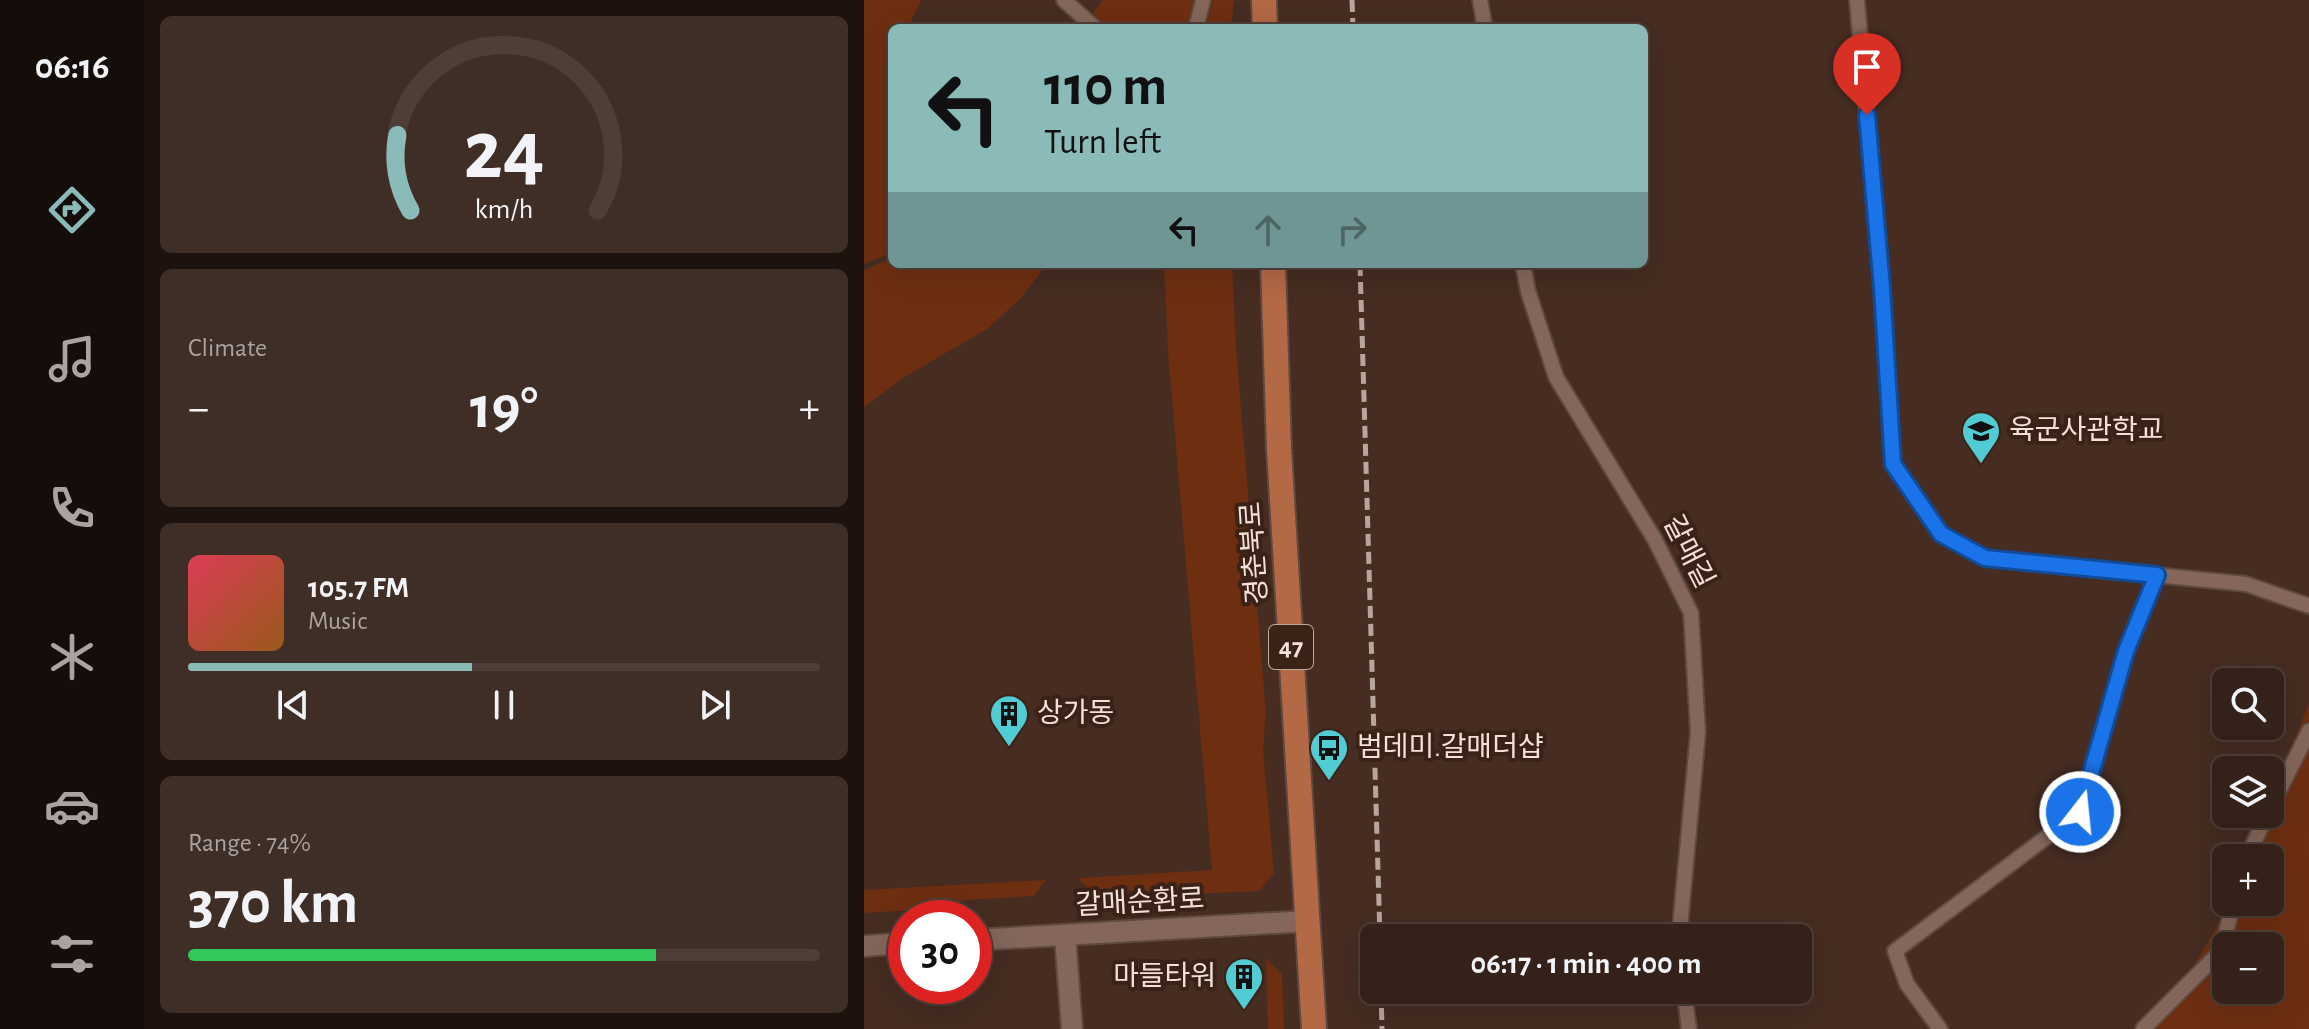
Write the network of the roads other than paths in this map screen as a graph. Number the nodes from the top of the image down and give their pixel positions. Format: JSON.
{"nodes":[{"id":1,"x":1064,"y":0,"type":"edge"},
{"id":2,"x":1203,"y":0,"type":"edge"},
{"id":3,"x":1264,"y":0,"type":"edge"},
{"id":4,"x":1480,"y":0,"type":"edge"},
{"id":5,"x":1857,"y":0,"type":"edge"},
{"id":6,"x":1091,"y":24,"type":"edge"},
{"id":7,"x":1197,"y":24,"type":"edge"},
{"id":8,"x":1265,"y":24,"type":"edge"},
{"id":9,"x":1484,"y":24,"type":"edge"},
{"id":10,"x":1273,"y":268,"type":"edge"},
{"id":11,"x":1524,"y":268,"type":"edge"},
{"id":12,"x":2157,"y":575,"type":"junction"},
{"id":13,"x":2309,"y":606,"type":"edge"},
{"id":14,"x":2309,"y":731,"type":"edge"},
{"id":15,"x":2284,"y":781,"type":"edge"},
{"id":16,"x":2230,"y":916,"type":"edge"},
{"id":17,"x":1309,"y":921,"type":"junction"},
{"id":18,"x":1680,"y":924,"type":"edge"},
{"id":19,"x":1065,"y":935,"type":"junction"},
{"id":20,"x":992,"y":939,"type":"edge"},
{"id":21,"x":888,"y":944,"type":"edge"},
{"id":22,"x":864,"y":946,"type":"edge"},
{"id":23,"x":1686,"y":1004,"type":"edge"},
{"id":24,"x":1072,"y":1029,"type":"edge"},
{"id":25,"x":1314,"y":1029,"type":"edge"},
{"id":26,"x":1689,"y":1029,"type":"edge"},
{"id":27,"x":1940,"y":1029,"type":"edge"},
{"id":28,"x":2143,"y":1029,"type":"edge"}],
"edges":[{"from":1,"to":6,"type":"street"},
{"from":2,"to":7,"type":"street"},
{"from":3,"to":8,"type":"main road"},
{"from":4,"to":9,"type":"street"},
{"from":5,"to":12,"type":"street"},
{"from":10,"to":17,"type":"main road","name":"경춘북로","number":"47"},
{"from":11,"to":18,"type":"street","name":"갈매길"},
{"from":12,"to":13,"type":"street"},
{"from":12,"to":27,"type":"street"},
{"from":14,"to":15,"type":"street"},
{"from":16,"to":28,"type":"street"},
{"from":17,"to":19,"type":"street","name":"갈매순환로"},
{"from":17,"to":25,"type":"main road","name":"경춘북로","number":"47"},
{"from":19,"to":20,"type":"street","name":"갈매순환로"},
{"from":19,"to":24,"type":"street"},
{"from":21,"to":22,"type":"street"},
{"from":23,"to":26,"type":"street"}]}
